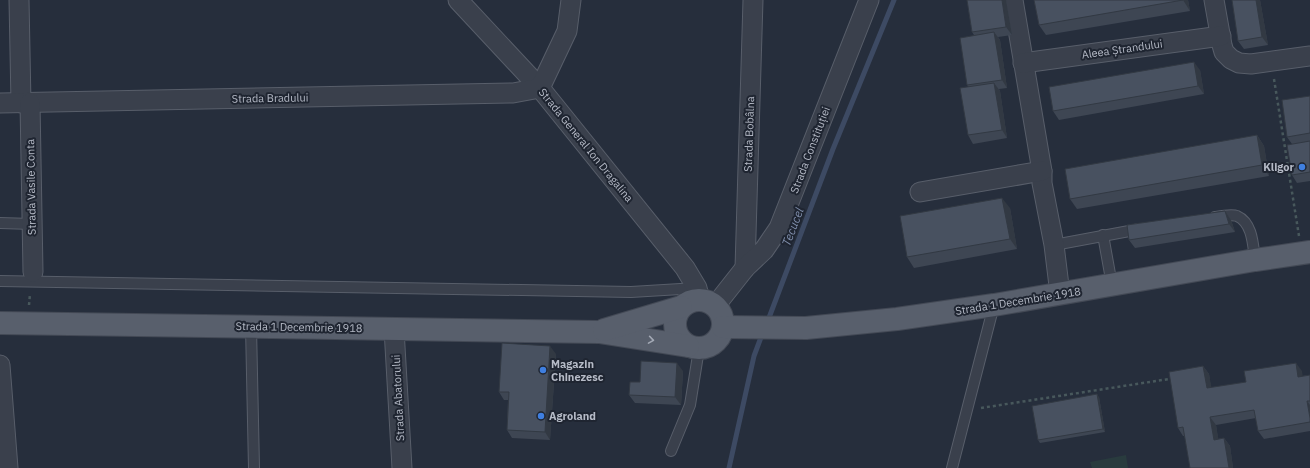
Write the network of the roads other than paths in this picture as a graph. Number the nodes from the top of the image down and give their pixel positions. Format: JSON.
{"nodes":[{"id":1,"x":19,"y":0,"type":"edge"},
{"id":2,"x":458,"y":0,"type":"edge"},
{"id":3,"x":571,"y":0,"type":"edge"},
{"id":4,"x":753,"y":0,"type":"edge"},
{"id":5,"x":869,"y":0,"type":"edge"},
{"id":6,"x":1013,"y":0,"type":"edge"},
{"id":7,"x":1214,"y":0,"type":"edge"},
{"id":8,"x":1221,"y":36,"type":"junction"},
{"id":9,"x":1310,"y":56,"type":"edge"},
{"id":10,"x":1023,"y":62,"type":"junction"},
{"id":11,"x":540,"y":88,"type":"junction"},
{"id":12,"x":0,"y":103,"type":"edge"},
{"id":13,"x":25,"y":103,"type":"junction"},
{"id":14,"x":1042,"y":171,"type":"junction"},
{"id":15,"x":920,"y":192,"type":"dead end"},
{"id":16,"x":1202,"y":218,"type":"edge"},
{"id":17,"x":0,"y":223,"type":"edge"},
{"id":18,"x":32,"y":224,"type":"junction"},
{"id":19,"x":1149,"y":227,"type":"edge"},
{"id":20,"x":1103,"y":235,"type":"junction"},
{"id":21,"x":1054,"y":245,"type":"junction"},
{"id":22,"x":1306,"y":253,"type":"edge"},
{"id":23,"x":1255,"y":260,"type":"junction"},
{"id":24,"x":745,"y":268,"type":"junction"},
{"id":25,"x":32,"y":272,"type":"dead end"},
{"id":26,"x":0,"y":281,"type":"edge"},
{"id":27,"x":1112,"y":285,"type":"junction"},
{"id":28,"x":1060,"y":294,"type":"junction"},
{"id":29,"x":698,"y":300,"type":"junction"},
{"id":30,"x":994,"y":305,"type":"junction"},
{"id":31,"x":0,"y":323,"type":"edge"},
{"id":32,"x":252,"y":327,"type":"junction"},
{"id":33,"x":723,"y":327,"type":"junction"},
{"id":34,"x":394,"y":329,"type":"junction"},
{"id":35,"x":599,"y":332,"type":"junction"},
{"id":36,"x":693,"y":347,"type":"junction"},
{"id":37,"x":0,"y":365,"type":"edge"},
{"id":38,"x":671,"y":451,"type":"dead end"},
{"id":39,"x":8,"y":468,"type":"edge"},
{"id":40,"x":254,"y":468,"type":"edge"},
{"id":41,"x":402,"y":468,"type":"edge"},
{"id":42,"x":952,"y":468,"type":"edge"}],
"edges":[{"from":1,"to":13,"type":"street","name":"Strada Vasile Conta"},
{"from":2,"to":11,"type":"street","name":"Strada General Ion Dragalina"},
{"from":3,"to":11,"type":"street"},
{"from":4,"to":24,"type":"street","name":"Strada Bobâlna"},
{"from":5,"to":24,"type":"street","name":"Strada Constituției"},
{"from":6,"to":10,"type":"street"},
{"from":7,"to":8,"type":"street"},
{"from":8,"to":9,"type":"street"},
{"from":8,"to":10,"type":"street","name":"Aleea Ștrandului"},
{"from":10,"to":14,"type":"street"},
{"from":11,"to":13,"type":"street","name":"Strada Bradului"},
{"from":11,"to":29,"type":"street","name":"Strada General Ion Dragalina"},
{"from":12,"to":13,"type":"street","name":"Strada Bradului"},
{"from":13,"to":18,"type":"street","name":"Strada Vasile Conta"},
{"from":14,"to":15,"type":"street"},
{"from":14,"to":21,"type":"street"},
{"from":16,"to":23,"type":"lane"},
{"from":17,"to":18,"type":"lane"},
{"from":18,"to":25,"type":"street","name":"Strada Vasile Conta"},
{"from":19,"to":20,"type":"lane"},
{"from":20,"to":21,"type":"lane"},
{"from":20,"to":27,"type":"lane"},
{"from":21,"to":28,"type":"street"},
{"from":22,"to":23,"type":"main road","name":"Strada 1 Decembrie 1918"},
{"from":23,"to":27,"type":"main road","name":"Strada 1 Decembrie 1918"},
{"from":24,"to":29,"type":"street","name":"Strada Constituției"},
{"from":26,"to":29,"type":"lane"},
{"from":27,"to":28,"type":"main road","name":"Strada 1 Decembrie 1918"},
{"from":28,"to":30,"type":"main road","name":"Strada 1 Decembrie 1918"},
{"from":29,"to":33,"type":"main road"},
{"from":29,"to":35,"type":"main road","name":"Strada 1 Decembrie 1918"},
{"from":29,"to":36,"type":"main road"},
{"from":30,"to":33,"type":"main road","name":"Strada 1 Decembrie 1918"},
{"from":30,"to":42,"type":"lane"},
{"from":31,"to":32,"type":"main road","name":"Strada 1 Decembrie 1918"},
{"from":32,"to":34,"type":"main road","name":"Strada 1 Decembrie 1918"},
{"from":32,"to":40,"type":"lane"},
{"from":33,"to":36,"type":"main road"},
{"from":34,"to":35,"type":"main road","name":"Strada 1 Decembrie 1918"},
{"from":34,"to":41,"type":"street","name":"Strada Abatorului"},
{"from":35,"to":36,"type":"main road","name":"Strada 1 Decembrie 1918","one_way":true},
{"from":36,"to":38,"type":"lane"},
{"from":37,"to":39,"type":"street"}]}
